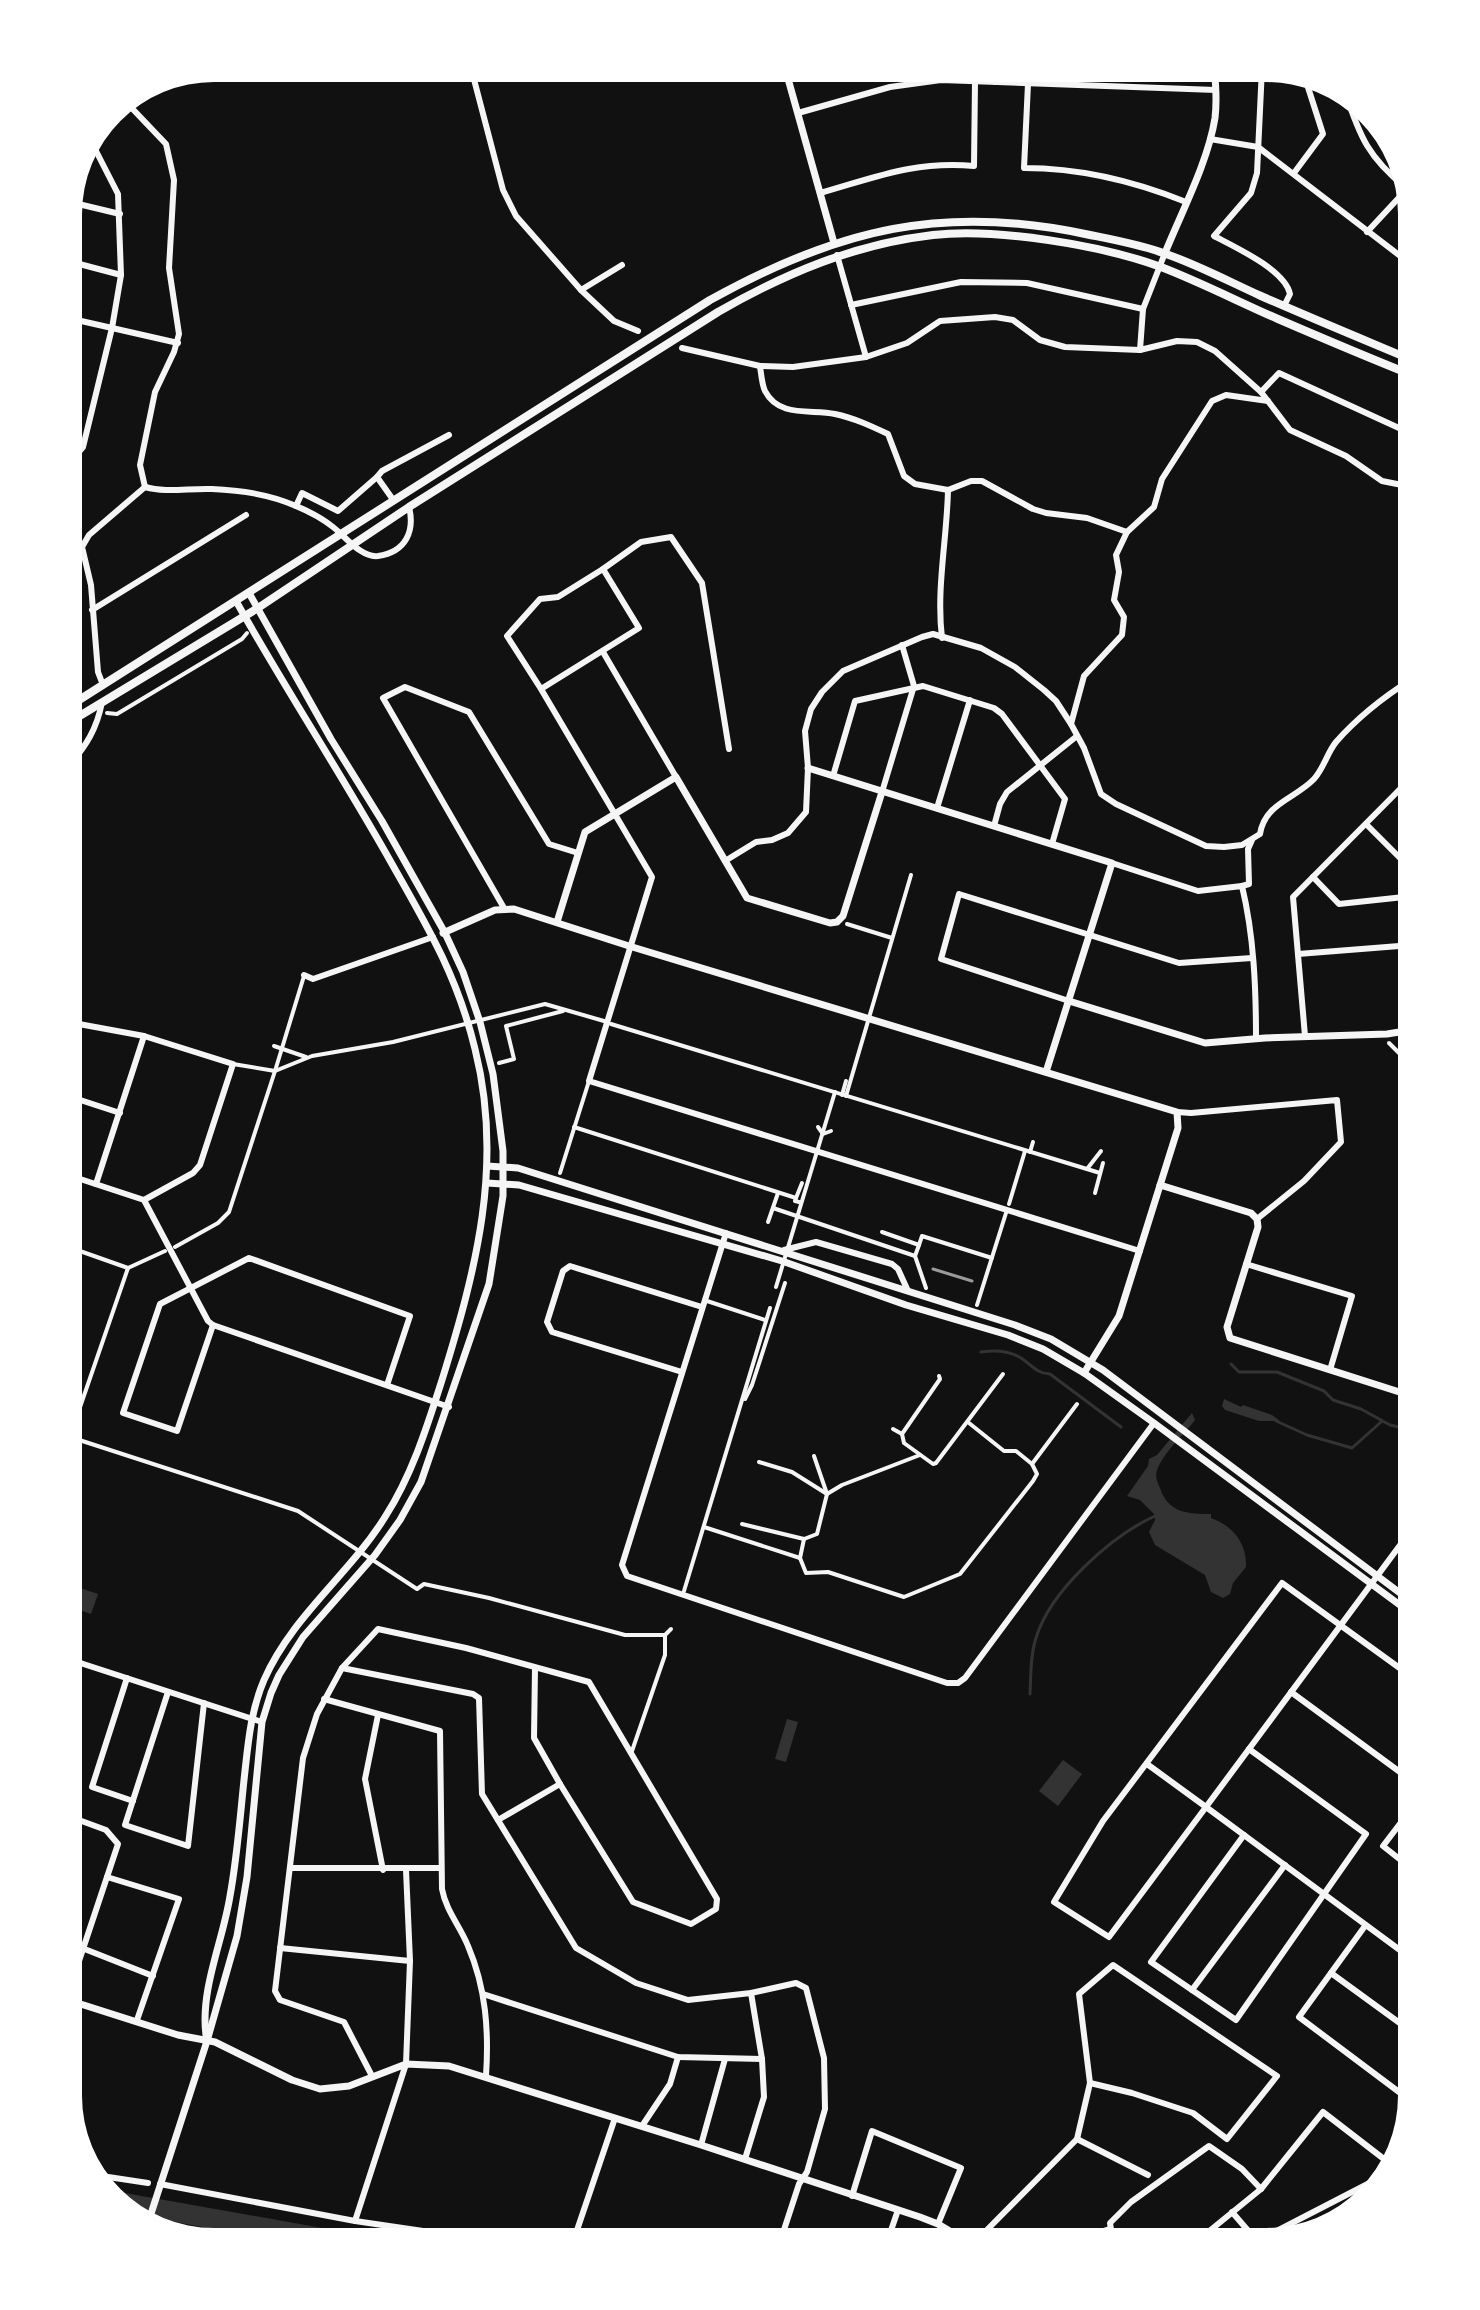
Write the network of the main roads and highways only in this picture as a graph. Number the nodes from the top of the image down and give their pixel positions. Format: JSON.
{"nodes":[{"id":1,"x":1398,"y":354,"type":"edge"},
{"id":2,"x":1398,"y":369,"type":"edge"},
{"id":3,"x":82,"y":698,"type":"edge"},
{"id":4,"x":82,"y":714,"type":"edge"}],
"edges":[{"from":1,"to":3,"type":"main road"},
{"from":2,"to":4,"type":"main road"}]}
